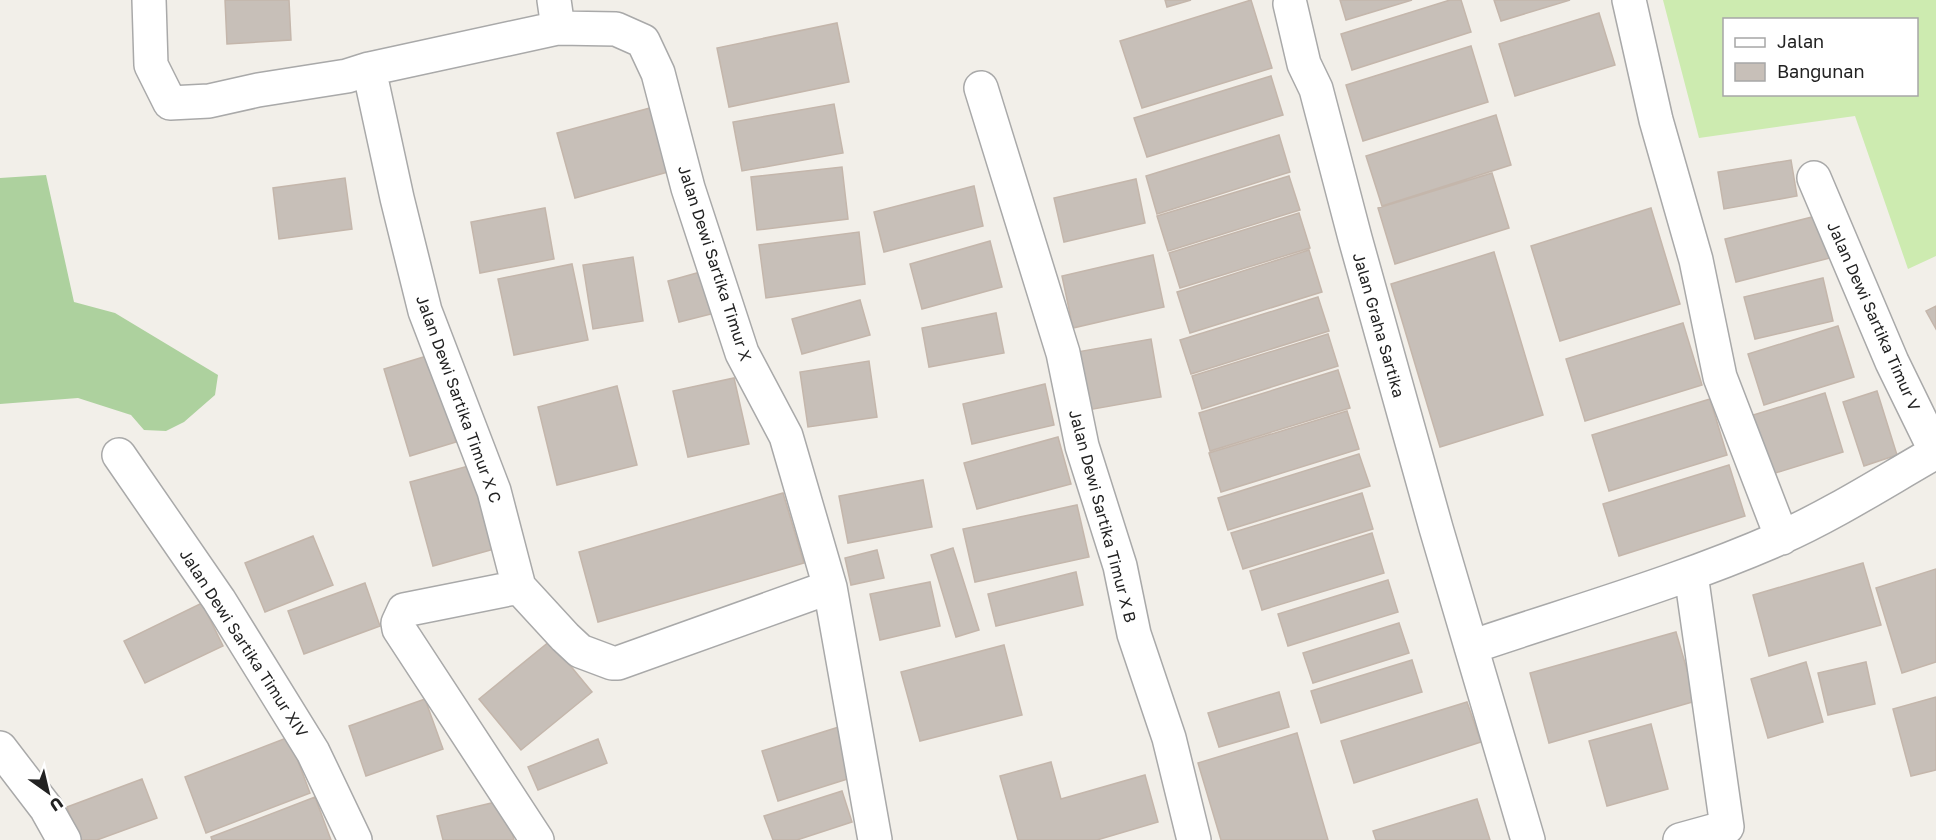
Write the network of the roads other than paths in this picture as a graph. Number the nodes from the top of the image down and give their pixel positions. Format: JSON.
{"nodes":[{"id":1,"x":149,"y":0,"type":"edge"},
{"id":2,"x":1629,"y":0,"type":"edge"},
{"id":3,"x":1290,"y":4,"type":"dead end"},
{"id":4,"x":556,"y":14,"type":"edge"},
{"id":5,"x":369,"y":69,"type":"junction"},
{"id":6,"x":981,"y":88,"type":"dead end"},
{"id":7,"x":1814,"y":178,"type":"dead end"},
{"id":8,"x":1936,"y":452,"type":"edge"},
{"id":9,"x":119,"y":454,"type":"dead end"},
{"id":10,"x":1782,"y":538,"type":"junction"},
{"id":11,"x":1691,"y":574,"type":"junction"},
{"id":12,"x":519,"y":587,"type":"junction"},
{"id":13,"x":830,"y":587,"type":"junction"},
{"id":14,"x":1471,"y":647,"type":"junction"},
{"id":15,"x":0,"y":748,"type":"edge"},
{"id":16,"x":64,"y":840,"type":"edge"},
{"id":17,"x":355,"y":840,"type":"edge"},
{"id":18,"x":537,"y":840,"type":"edge"},
{"id":19,"x":874,"y":840,"type":"edge"},
{"id":20,"x":1194,"y":840,"type":"edge"},
{"id":21,"x":1528,"y":840,"type":"edge"},
{"id":22,"x":1680,"y":840,"type":"edge"}],
"edges":[{"from":1,"to":5,"type":"street"},
{"from":2,"to":10,"type":"street"},
{"from":3,"to":14,"type":"street","name":"Jalan Graha Sartika"},
{"from":4,"to":5,"type":"street"},
{"from":4,"to":13,"type":"street","name":"Jalan Dewi Sartika Timur X"},
{"from":5,"to":12,"type":"street","name":"Jalan Dewi Sartika Timur X C"},
{"from":6,"to":20,"type":"street","name":"Jalan Dewi Sartika Timur X B"},
{"from":7,"to":8,"type":"street","name":"Jalan Dewi Sartika Timur V"},
{"from":8,"to":10,"type":"street"},
{"from":9,"to":17,"type":"street","name":"Jalan Dewi Sartika Timur XIV"},
{"from":10,"to":11,"type":"street"},
{"from":11,"to":14,"type":"street"},
{"from":11,"to":22,"type":"street"},
{"from":12,"to":13,"type":"street","name":"Jalan Dewi Sartika Timur X C"},
{"from":12,"to":18,"type":"street"},
{"from":13,"to":19,"type":"street","name":"Jalan Dewi Sartika Timur X"},
{"from":14,"to":21,"type":"street","name":"Jalan Graha Sartika"},
{"from":15,"to":16,"type":"street"}]}
